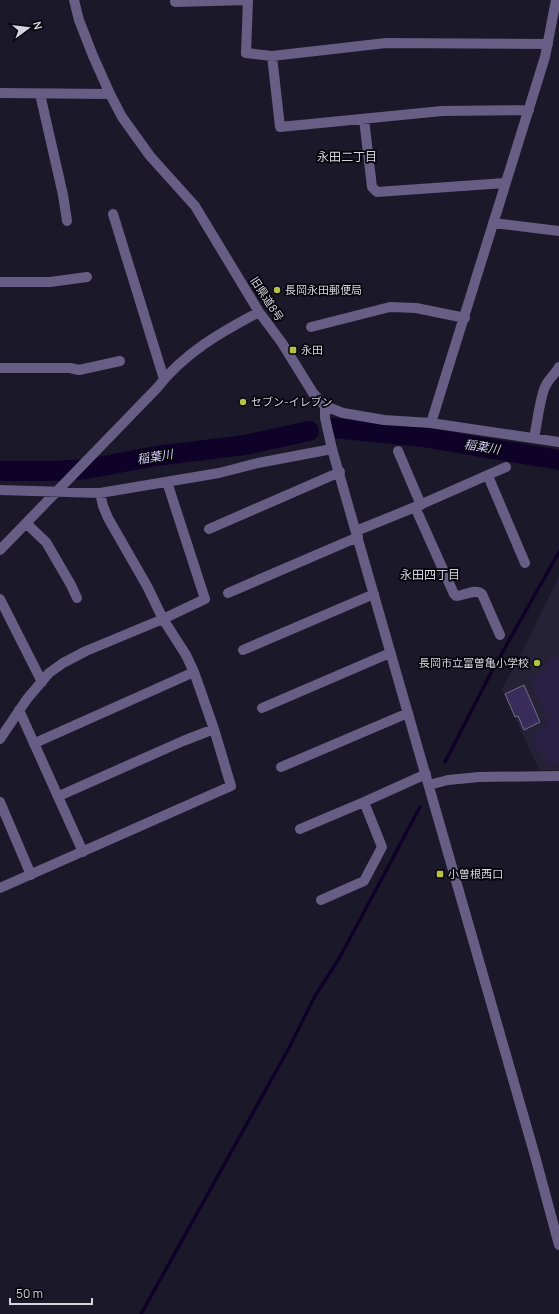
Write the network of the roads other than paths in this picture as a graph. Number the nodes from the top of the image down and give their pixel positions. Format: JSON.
{"nodes":[{"id":1,"x":74,"y":0,"type":"edge"},
{"id":2,"x":175,"y":0,"type":"edge"},
{"id":3,"x":248,"y":0,"type":"edge"},
{"id":4,"x":554,"y":2,"type":"edge"},
{"id":5,"x":548,"y":44,"type":"junction"},
{"id":6,"x":272,"y":56,"type":"junction"},
{"id":7,"x":0,"y":93,"type":"edge"},
{"id":8,"x":40,"y":94,"type":"junction"},
{"id":9,"x":110,"y":94,"type":"junction"},
{"id":10,"x":529,"y":110,"type":"junction"},
{"id":11,"x":364,"y":119,"type":"junction"},
{"id":12,"x":505,"y":183,"type":"junction"},
{"id":13,"x":113,"y":214,"type":"dead end"},
{"id":14,"x":66,"y":221,"type":"dead end"},
{"id":15,"x":493,"y":223,"type":"junction"},
{"id":16,"x":559,"y":231,"type":"edge"},
{"id":17,"x":87,"y":277,"type":"dead end"},
{"id":18,"x":0,"y":282,"type":"edge"},
{"id":19,"x":259,"y":312,"type":"junction"},
{"id":20,"x":465,"y":318,"type":"junction"},
{"id":21,"x":311,"y":327,"type":"dead end"},
{"id":22,"x":120,"y":361,"type":"dead end"},
{"id":23,"x":559,"y":367,"type":"edge"},
{"id":24,"x":0,"y":368,"type":"edge"},
{"id":25,"x":164,"y":379,"type":"junction"},
{"id":26,"x":325,"y":406,"type":"junction"},
{"id":27,"x":431,"y":423,"type":"junction"},
{"id":28,"x":534,"y":438,"type":"junction"},
{"id":29,"x":559,"y":442,"type":"edge"},
{"id":30,"x":332,"y":449,"type":"junction"},
{"id":31,"x":398,"y":451,"type":"dead end"},
{"id":32,"x":506,"y":467,"type":"dead end"},
{"id":33,"x":340,"y":472,"type":"junction"},
{"id":34,"x":488,"y":476,"type":"junction"},
{"id":35,"x":167,"y":482,"type":"junction"},
{"id":36,"x":0,"y":490,"type":"edge"},
{"id":37,"x":57,"y":491,"type":"junction"},
{"id":38,"x":100,"y":494,"type":"junction"},
{"id":39,"x":418,"y":506,"type":"junction"},
{"id":40,"x":26,"y":523,"type":"junction"},
{"id":41,"x":209,"y":529,"type":"dead end"},
{"id":42,"x":357,"y":534,"type":"junction"},
{"id":43,"x":0,"y":550,"type":"edge"},
{"id":44,"x":525,"y":563,"type":"dead end"},
{"id":45,"x":228,"y":593,"type":"dead end"},
{"id":46,"x":374,"y":594,"type":"junction"},
{"id":47,"x":0,"y":598,"type":"edge"},
{"id":48,"x":77,"y":598,"type":"dead end"},
{"id":49,"x":163,"y":619,"type":"junction"},
{"id":50,"x":500,"y":635,"type":"dead end"},
{"id":51,"x":243,"y":650,"type":"dead end"},
{"id":52,"x":390,"y":653,"type":"junction"},
{"id":53,"x":194,"y":672,"type":"junction"},
{"id":54,"x":42,"y":682,"type":"junction"},
{"id":55,"x":262,"y":708,"type":"dead end"},
{"id":56,"x":20,"y":710,"type":"junction"},
{"id":57,"x":408,"y":713,"type":"junction"},
{"id":58,"x":214,"y":729,"type":"junction"},
{"id":59,"x":0,"y":738,"type":"edge"},
{"id":60,"x":35,"y":743,"type":"junction"},
{"id":61,"x":281,"y":767,"type":"dead end"},
{"id":62,"x":426,"y":774,"type":"junction"},
{"id":63,"x":559,"y":776,"type":"edge"},
{"id":64,"x":429,"y":785,"type":"junction"},
{"id":65,"x":59,"y":796,"type":"junction"},
{"id":66,"x":0,"y":802,"type":"edge"},
{"id":67,"x":364,"y":802,"type":"junction"},
{"id":68,"x":300,"y":829,"type":"dead end"},
{"id":69,"x":83,"y":852,"type":"junction"},
{"id":70,"x":31,"y":875,"type":"junction"},
{"id":71,"x":0,"y":888,"type":"edge"},
{"id":72,"x":321,"y":900,"type":"dead end"},
{"id":73,"x":559,"y":1245,"type":"edge"}],
"edges":[{"from":1,"to":9,"type":"street","name":"旧県道8号"},
{"from":2,"to":3,"type":"street"},
{"from":3,"to":6,"type":"street"},
{"from":4,"to":5,"type":"street"},
{"from":5,"to":6,"type":"street"},
{"from":5,"to":10,"type":"street"},
{"from":6,"to":11,"type":"street"},
{"from":7,"to":8,"type":"street"},
{"from":8,"to":9,"type":"street"},
{"from":8,"to":14,"type":"street"},
{"from":9,"to":19,"type":"street","name":"旧県道8号"},
{"from":10,"to":11,"type":"street"},
{"from":10,"to":12,"type":"street"},
{"from":11,"to":12,"type":"street"},
{"from":12,"to":15,"type":"street"},
{"from":13,"to":25,"type":"street"},
{"from":15,"to":16,"type":"street"},
{"from":15,"to":20,"type":"street"},
{"from":17,"to":18,"type":"street"},
{"from":19,"to":25,"type":"street"},
{"from":19,"to":26,"type":"street","name":"旧県道8号"},
{"from":20,"to":21,"type":"street"},
{"from":20,"to":27,"type":"street"},
{"from":22,"to":24,"type":"street"},
{"from":23,"to":28,"type":"street"},
{"from":25,"to":37,"type":"street"},
{"from":26,"to":27,"type":"street","name":"旧県道8号"},
{"from":26,"to":30,"type":"street"},
{"from":27,"to":28,"type":"street","name":"旧県道8号"},
{"from":28,"to":29,"type":"street","name":"旧県道8号"},
{"from":30,"to":33,"type":"street"},
{"from":30,"to":35,"type":"street"},
{"from":31,"to":39,"type":"street"},
{"from":32,"to":34,"type":"street"},
{"from":33,"to":41,"type":"street"},
{"from":33,"to":42,"type":"street"},
{"from":34,"to":39,"type":"street"},
{"from":34,"to":44,"type":"street"},
{"from":35,"to":38,"type":"street"},
{"from":35,"to":49,"type":"street"},
{"from":36,"to":37,"type":"street"},
{"from":37,"to":38,"type":"street"},
{"from":37,"to":40,"type":"street"},
{"from":38,"to":49,"type":"street"},
{"from":39,"to":42,"type":"street"},
{"from":39,"to":50,"type":"street"},
{"from":40,"to":43,"type":"street"},
{"from":40,"to":48,"type":"street"},
{"from":42,"to":45,"type":"street"},
{"from":42,"to":46,"type":"street"},
{"from":46,"to":51,"type":"street"},
{"from":46,"to":52,"type":"street"},
{"from":47,"to":54,"type":"street"},
{"from":49,"to":53,"type":"street"},
{"from":49,"to":54,"type":"street"},
{"from":52,"to":55,"type":"street"},
{"from":52,"to":57,"type":"street"},
{"from":53,"to":58,"type":"street"},
{"from":53,"to":60,"type":"street"},
{"from":54,"to":56,"type":"street"},
{"from":56,"to":59,"type":"street"},
{"from":56,"to":60,"type":"street"},
{"from":57,"to":61,"type":"street"},
{"from":57,"to":62,"type":"street"},
{"from":58,"to":65,"type":"street"},
{"from":58,"to":69,"type":"street"},
{"from":60,"to":65,"type":"street"},
{"from":62,"to":64,"type":"street"},
{"from":62,"to":67,"type":"street"},
{"from":63,"to":64,"type":"street"},
{"from":64,"to":73,"type":"street"},
{"from":65,"to":69,"type":"street"},
{"from":66,"to":70,"type":"street"},
{"from":67,"to":68,"type":"street"},
{"from":67,"to":72,"type":"street"},
{"from":69,"to":70,"type":"street"},
{"from":70,"to":71,"type":"street"}]}
